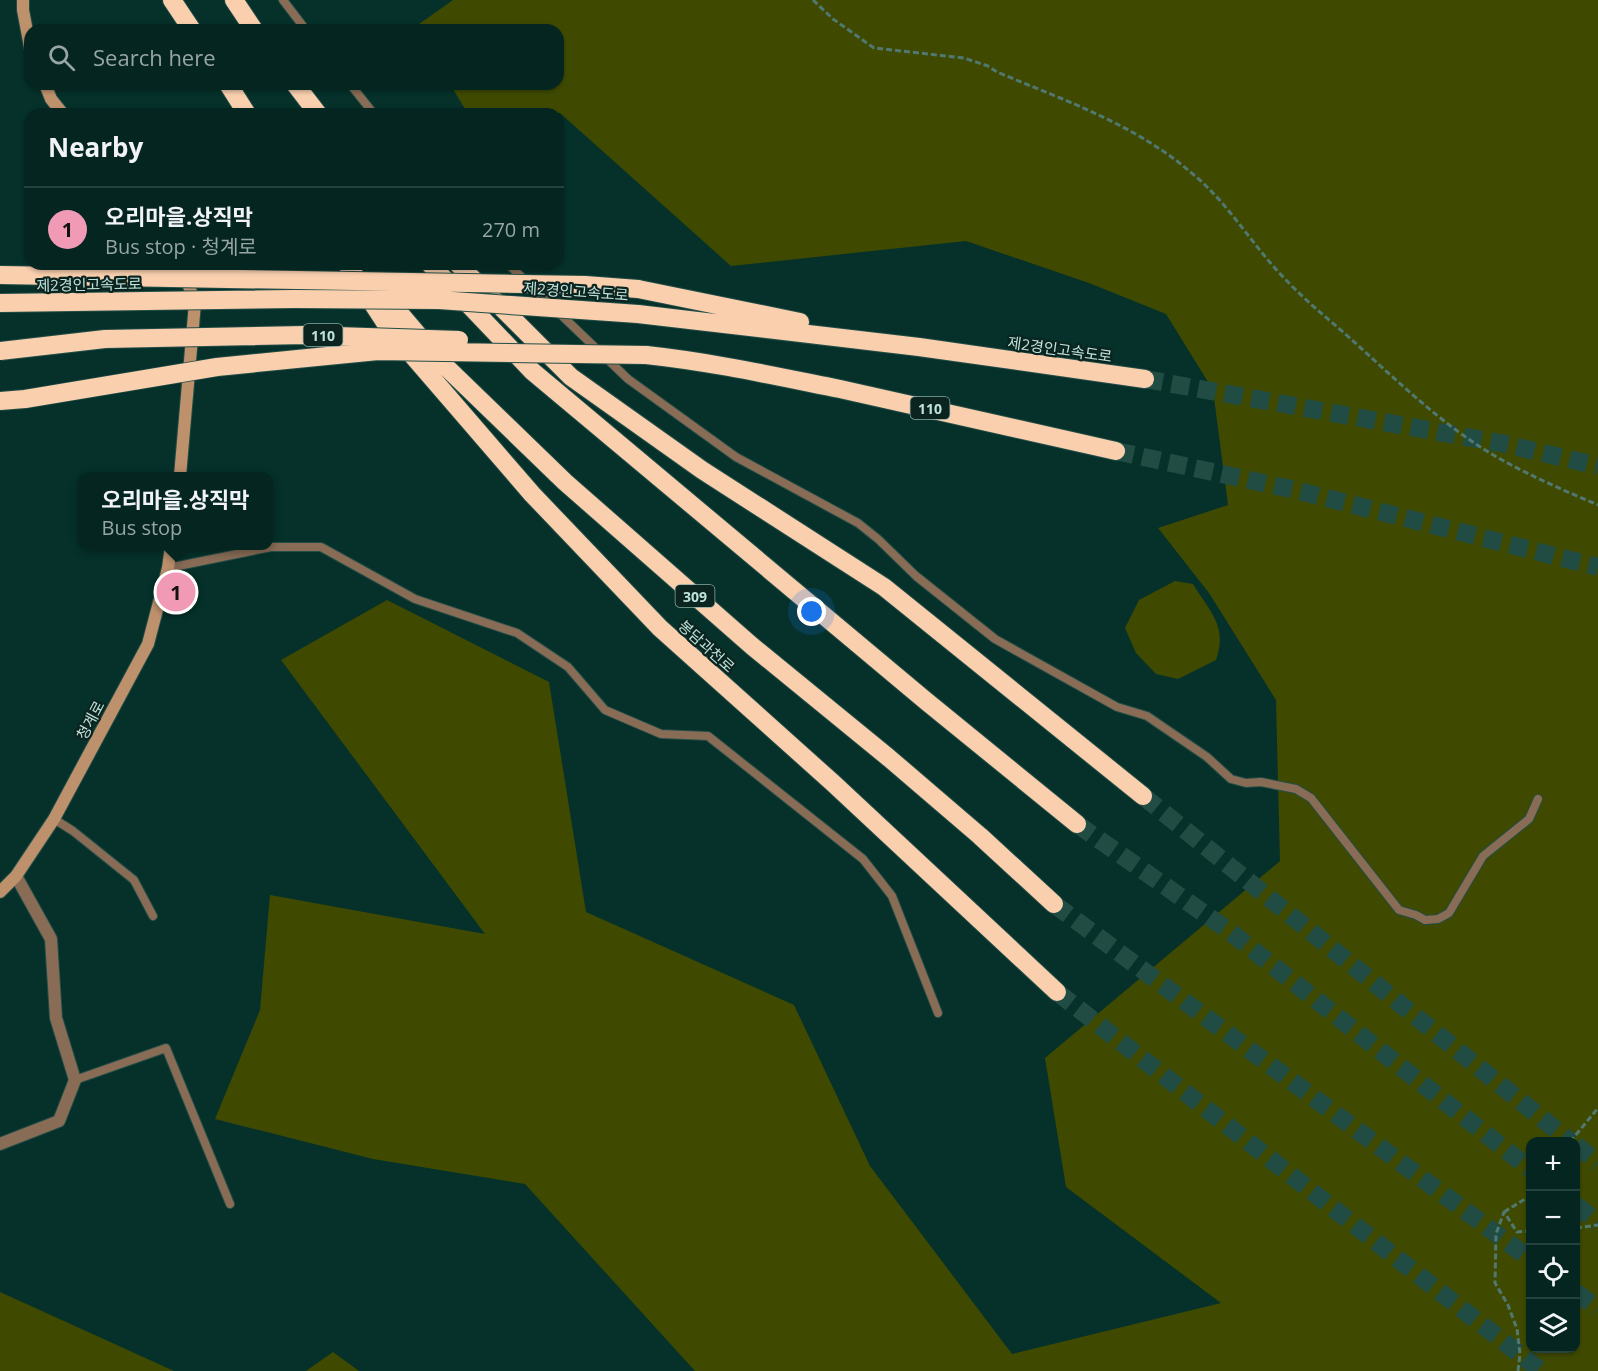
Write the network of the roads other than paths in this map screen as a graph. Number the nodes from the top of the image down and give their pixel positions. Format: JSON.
{"nodes":[{"id":1,"x":23,"y":0,"type":"edge"},
{"id":2,"x":172,"y":0,"type":"edge"},
{"id":3,"x":234,"y":0,"type":"edge"},
{"id":4,"x":283,"y":0,"type":"edge"},
{"id":5,"x":26,"y":24,"type":"edge"},
{"id":6,"x":188,"y":24,"type":"edge"},
{"id":7,"x":250,"y":24,"type":"edge"},
{"id":8,"x":301,"y":24,"type":"edge"},
{"id":9,"x":47,"y":90,"type":"edge"},
{"id":10,"x":232,"y":90,"type":"edge"},
{"id":11,"x":300,"y":90,"type":"edge"},
{"id":12,"x":355,"y":90,"type":"edge"},
{"id":13,"x":58,"y":108,"type":"edge"},
{"id":14,"x":243,"y":108,"type":"edge"},
{"id":15,"x":313,"y":108,"type":"edge"},
{"id":16,"x":369,"y":108,"type":"edge"},
{"id":17,"x":183,"y":270,"type":"edge"},
{"id":18,"x":351,"y":270,"type":"edge"},
{"id":19,"x":362,"y":270,"type":"edge"},
{"id":20,"x":436,"y":270,"type":"edge"},
{"id":21,"x":464,"y":270,"type":"edge"},
{"id":22,"x":514,"y":270,"type":"edge"},
{"id":23,"x":0,"y":275,"type":"edge"},
{"id":24,"x":0,"y":303,"type":"edge"},
{"id":25,"x":919,"y":347,"type":"junction"},
{"id":26,"x":0,"y":351,"type":"edge"},
{"id":27,"x":646,"y":355,"type":"junction"},
{"id":28,"x":1145,"y":379,"type":"tunnel mouth"},
{"id":29,"x":0,"y":400,"type":"edge"},
{"id":30,"x":1116,"y":451,"type":"tunnel mouth"},
{"id":31,"x":180,"y":472,"type":"edge"},
{"id":32,"x":273,"y":547,"type":"edge"},
{"id":33,"x":170,"y":550,"type":"edge"},
{"id":34,"x":256,"y":550,"type":"edge"},
{"id":35,"x":168,"y":568,"type":"junction"},
{"id":36,"x":1143,"y":796,"type":"tunnel mouth"},
{"id":37,"x":1538,"y":799,"type":"dead end"},
{"id":38,"x":54,"y":819,"type":"junction"},
{"id":39,"x":1077,"y":824,"type":"tunnel mouth"},
{"id":40,"x":16,"y":876,"type":"junction"},
{"id":41,"x":0,"y":892,"type":"edge"},
{"id":42,"x":1054,"y":904,"type":"tunnel mouth"},
{"id":43,"x":153,"y":916,"type":"dead end"},
{"id":44,"x":1057,"y":992,"type":"tunnel mouth"},
{"id":45,"x":938,"y":1013,"type":"dead end"},
{"id":46,"x":75,"y":1080,"type":"junction"},
{"id":47,"x":0,"y":1144,"type":"edge"},
{"id":48,"x":230,"y":1204,"type":"dead end"}],
"edges":[{"from":1,"to":5,"type":"street"},
{"from":2,"to":6,"type":"highway"},
{"from":3,"to":7,"type":"highway"},
{"from":4,"to":8,"type":"lane"},
{"from":9,"to":13,"type":"street"},
{"from":10,"to":14,"type":"highway"},
{"from":11,"to":15,"type":"highway"},
{"from":12,"to":16,"type":"lane"},
{"from":17,"to":31,"type":"street"},
{"from":18,"to":44,"type":"highway","name":"봉담과천로"},
{"from":19,"to":42,"type":"highway","name":"봉담과천로","number":"309"},
{"from":20,"to":39,"type":"highway"},
{"from":21,"to":36,"type":"highway"},
{"from":22,"to":37,"type":"lane"},
{"from":23,"to":25,"type":"highway","bridge":true},
{"from":24,"to":25,"type":"highway","name":"제2경인고속도로","bridge":true},
{"from":25,"to":28,"type":"highway","name":"제2경인고속도로"},
{"from":26,"to":27,"type":"highway","number":"110","bridge":true},
{"from":27,"to":29,"type":"highway","bridge":true},
{"from":27,"to":30,"type":"highway","number":"110"},
{"from":32,"to":45,"type":"lane"},
{"from":33,"to":35,"type":"street","name":"청계로"},
{"from":34,"to":35,"type":"lane"},
{"from":35,"to":38,"type":"street","name":"청계로"},
{"from":38,"to":40,"type":"street","name":"청계로"},
{"from":38,"to":43,"type":"lane"},
{"from":40,"to":41,"type":"street","name":"청계로"},
{"from":40,"to":46,"type":"street"},
{"from":46,"to":47,"type":"street"},
{"from":46,"to":48,"type":"lane"}]}
